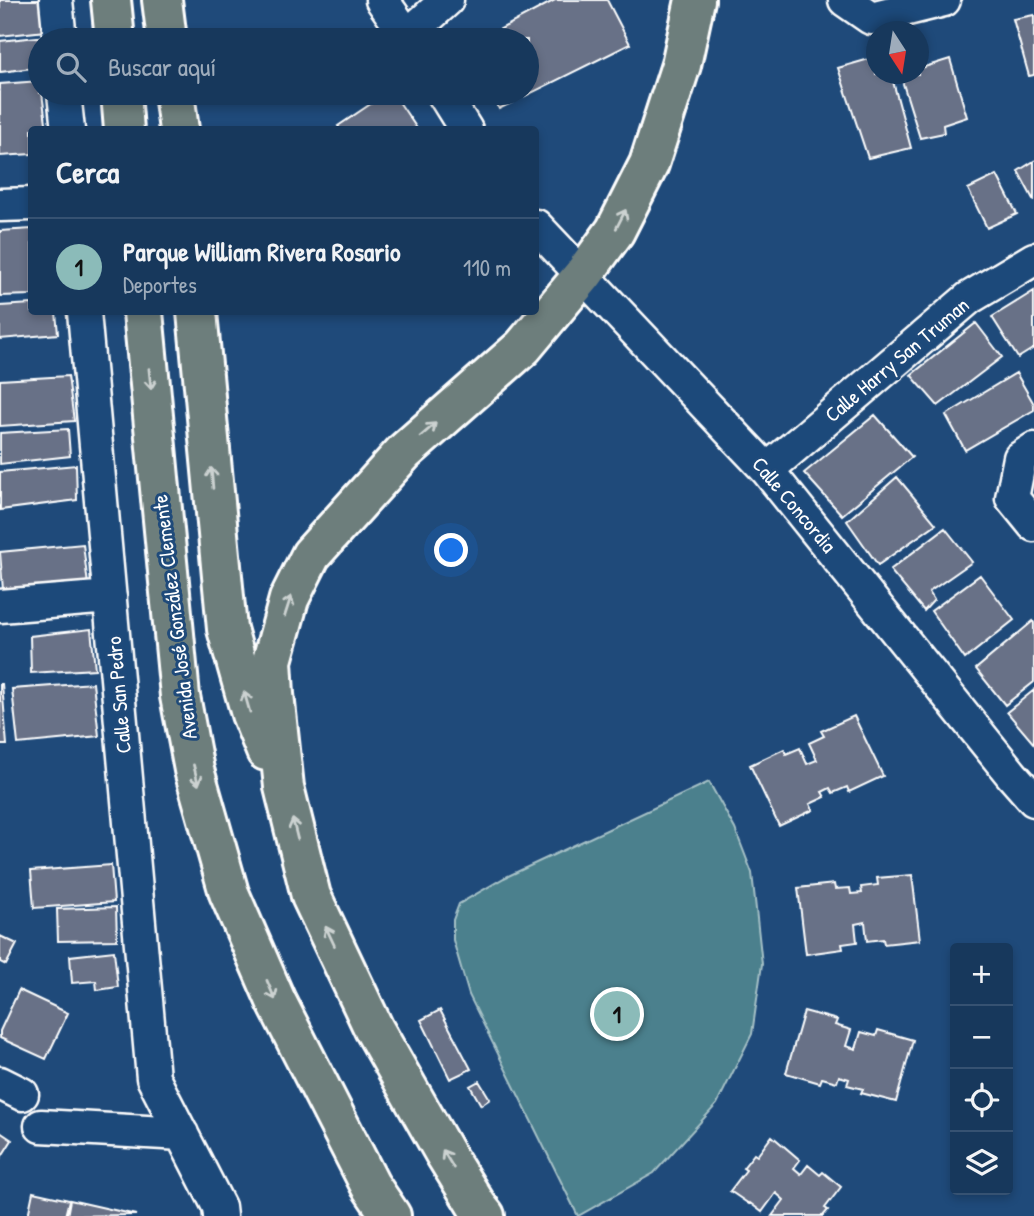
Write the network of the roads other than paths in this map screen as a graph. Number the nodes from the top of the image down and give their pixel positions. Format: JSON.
{"nodes":[{"id":1,"x":56,"y":0,"type":"edge"},
{"id":2,"x":111,"y":0,"type":"edge"},
{"id":3,"x":162,"y":0,"type":"edge"},
{"id":4,"x":382,"y":0,"type":"edge"},
{"id":5,"x":447,"y":0,"type":"edge"},
{"id":6,"x":695,"y":0,"type":"edge"},
{"id":7,"x":845,"y":0,"type":"edge"},
{"id":8,"x":944,"y":0,"type":"edge"},
{"id":9,"x":59,"y":28,"type":"edge"},
{"id":10,"x":114,"y":28,"type":"edge"},
{"id":11,"x":166,"y":28,"type":"edge"},
{"id":12,"x":402,"y":28,"type":"edge"},
{"id":13,"x":419,"y":28,"type":"edge"},
{"id":14,"x":65,"y":105,"type":"edge"},
{"id":15,"x":122,"y":105,"type":"edge"},
{"id":16,"x":176,"y":105,"type":"edge"},
{"id":17,"x":450,"y":105,"type":"edge"},
{"id":18,"x":68,"y":126,"type":"edge"},
{"id":19,"x":124,"y":126,"type":"edge"},
{"id":20,"x":178,"y":126,"type":"edge"},
{"id":21,"x":464,"y":126,"type":"edge"},
{"id":22,"x":28,"y":204,"type":"edge"},
{"id":23,"x":0,"y":205,"type":"edge"},
{"id":24,"x":539,"y":229,"type":"edge"},
{"id":25,"x":1034,"y":259,"type":"edge"},
{"id":26,"x":583,"y":275,"type":"junction"},
{"id":27,"x":84,"y":315,"type":"edge"},
{"id":28,"x":143,"y":315,"type":"edge"},
{"id":29,"x":197,"y":315,"type":"edge"},
{"id":30,"x":1027,"y":454,"type":"edge"},
{"id":31,"x":767,"y":470,"type":"junction"},
{"id":32,"x":1034,"y":524,"type":"edge"},
{"id":33,"x":110,"y":597,"type":"junction"},
{"id":34,"x":0,"y":607,"type":"edge"},
{"id":35,"x":284,"y":787,"type":"junction"},
{"id":36,"x":1034,"y":800,"type":"edge"},
{"id":37,"x":41,"y":1126,"type":"dead end"},
{"id":38,"x":181,"y":1134,"type":"junction"},
{"id":39,"x":220,"y":1216,"type":"edge"},
{"id":40,"x":391,"y":1216,"type":"edge"},
{"id":41,"x":485,"y":1216,"type":"edge"}],
"edges":[{"from":1,"to":9,"type":"street"},
{"from":2,"to":10,"type":"main road"},
{"from":3,"to":11,"type":"main road"},
{"from":4,"to":12,"type":"street"},
{"from":5,"to":13,"type":"street"},
{"from":26,"to":6,"type":"main road","one_way":true},
{"from":7,"to":8,"type":"street"},
{"from":14,"to":18,"type":"street"},
{"from":15,"to":19,"type":"main road"},
{"from":16,"to":20,"type":"main road"},
{"from":17,"to":21,"type":"street"},
{"from":22,"to":23,"type":"street"},
{"from":24,"to":26,"type":"street","name":"Calle Concordia"},
{"from":25,"to":31,"type":"street","name":"Calle Harry San Truman"},
{"from":26,"to":31,"type":"street","name":"Calle Concordia"},
{"from":35,"to":26,"type":"main road","one_way":true},
{"from":27,"to":33,"type":"street","name":"Calle San Pedro"},
{"from":28,"to":40,"type":"main road","name":"Avenida José González Clemente","one_way":true},
{"from":35,"to":29,"type":"main road","one_way":true},
{"from":30,"to":32,"type":"street"},
{"from":31,"to":36,"type":"street","name":"Calle Concordia"},
{"from":33,"to":34,"type":"street"},
{"from":33,"to":38,"type":"street","name":"Calle San Pedro"},
{"from":41,"to":35,"type":"main road","one_way":true},
{"from":37,"to":38,"type":"street"},
{"from":38,"to":39,"type":"street"}]}
